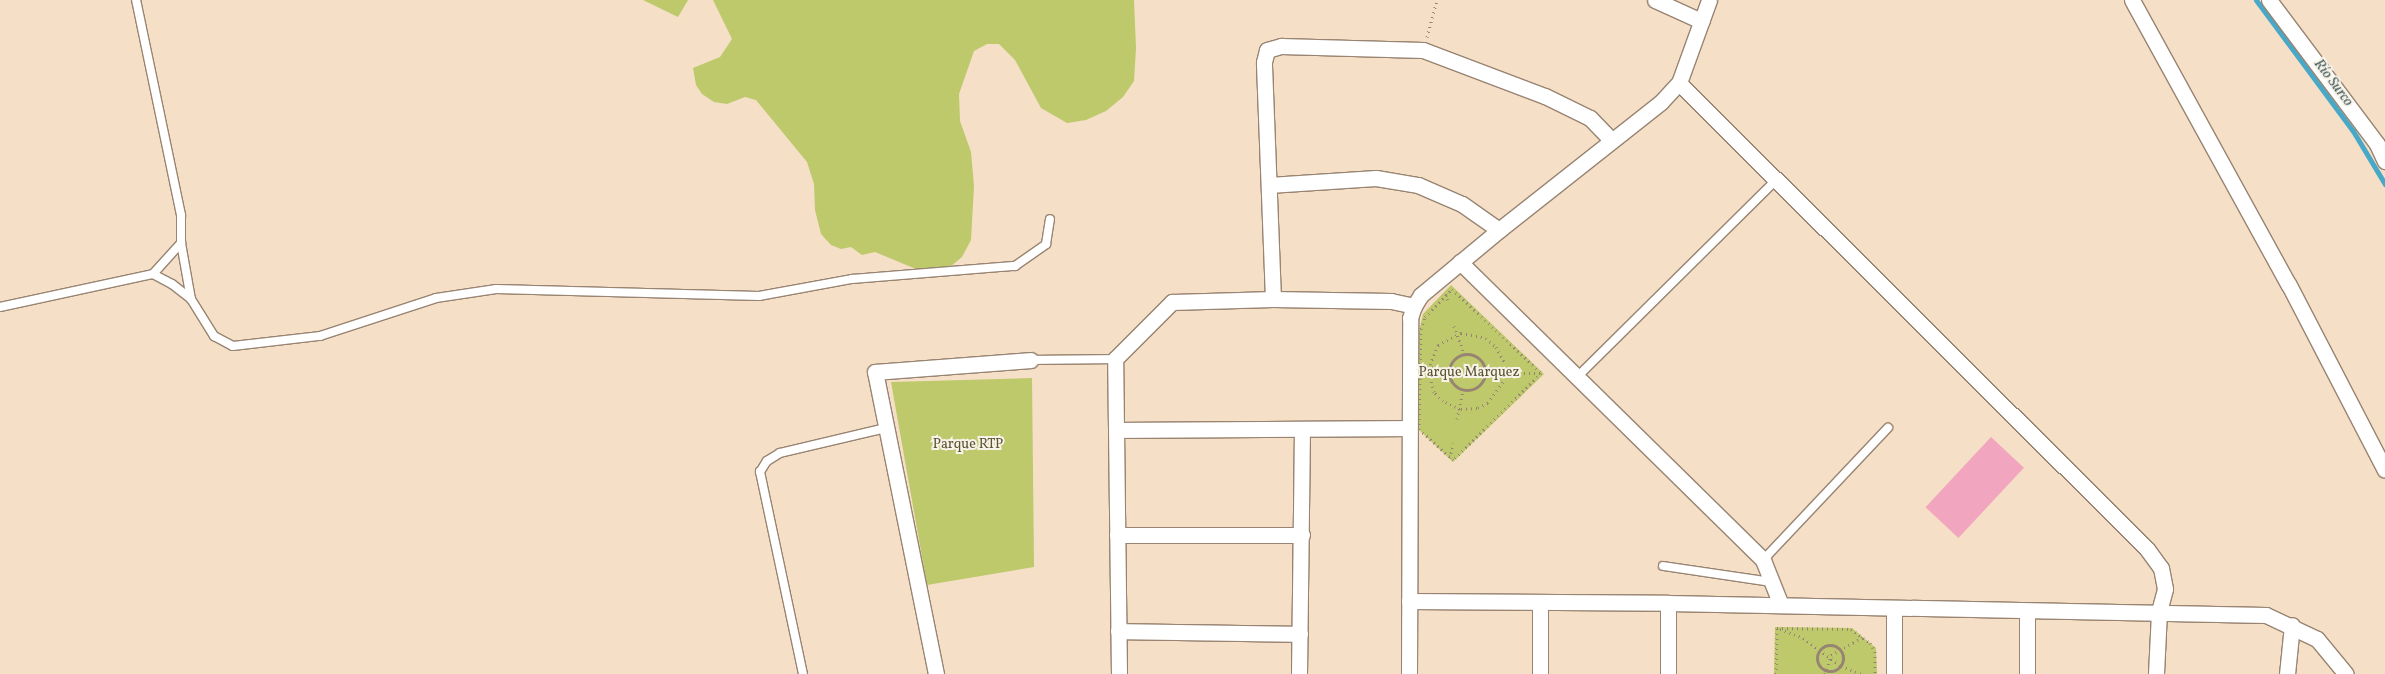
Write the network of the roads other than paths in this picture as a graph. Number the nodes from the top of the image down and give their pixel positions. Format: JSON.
{"nodes":[{"id":1,"x":136,"y":0,"type":"edge"},
{"id":2,"x":1655,"y":0,"type":"edge"},
{"id":3,"x":1709,"y":0,"type":"edge"},
{"id":4,"x":2132,"y":0,"type":"edge"},
{"id":5,"x":2269,"y":0,"type":"edge"},
{"id":6,"x":1701,"y":21,"type":"junction"},
{"id":7,"x":1679,"y":83,"type":"junction"},
{"id":8,"x":1611,"y":140,"type":"junction"},
{"id":9,"x":2381,"y":141,"type":"edge"},
{"id":10,"x":2385,"y":160,"type":"edge"},
{"id":11,"x":1777,"y":179,"type":"junction"},
{"id":12,"x":1269,"y":184,"type":"junction"},
{"id":13,"x":1050,"y":219,"type":"dead end"},
{"id":14,"x":1499,"y":230,"type":"junction"},
{"id":15,"x":181,"y":243,"type":"junction"},
{"id":16,"x":1460,"y":262,"type":"junction"},
{"id":17,"x":153,"y":274,"type":"junction"},
{"id":18,"x":191,"y":299,"type":"junction"},
{"id":19,"x":1273,"y":299,"type":"junction"},
{"id":20,"x":1414,"y":306,"type":"junction"},
{"id":21,"x":0,"y":307,"type":"edge"},
{"id":22,"x":1031,"y":360,"type":"joint"},
{"id":23,"x":1115,"y":360,"type":"junction"},
{"id":24,"x":1576,"y":378,"type":"junction"},
{"id":25,"x":886,"y":428,"type":"junction"},
{"id":26,"x":1409,"y":428,"type":"junction"},
{"id":27,"x":1888,"y":428,"type":"dead end"},
{"id":28,"x":1117,"y":430,"type":"junction"},
{"id":29,"x":1302,"y":431,"type":"junction"},
{"id":30,"x":2385,"y":470,"type":"edge"},
{"id":31,"x":1118,"y":534,"type":"junction"},
{"id":32,"x":1302,"y":535,"type":"junction"},
{"id":33,"x":1762,"y":560,"type":"junction"},
{"id":34,"x":1664,"y":566,"type":"dead end"},
{"id":35,"x":1771,"y":582,"type":"junction"},
{"id":36,"x":1409,"y":601,"type":"junction"},
{"id":37,"x":1540,"y":602,"type":"junction"},
{"id":38,"x":1668,"y":602,"type":"junction"},
{"id":39,"x":1781,"y":605,"type":"junction"},
{"id":40,"x":1894,"y":608,"type":"junction"},
{"id":41,"x":2027,"y":611,"type":"junction"},
{"id":42,"x":2159,"y":612,"type":"junction"},
{"id":43,"x":2292,"y":625,"type":"junction"},
{"id":44,"x":1118,"y":631,"type":"junction"},
{"id":45,"x":1300,"y":634,"type":"junction"},
{"id":46,"x":803,"y":674,"type":"edge"},
{"id":47,"x":936,"y":674,"type":"edge"},
{"id":48,"x":1118,"y":674,"type":"edge"},
{"id":49,"x":1299,"y":674,"type":"edge"},
{"id":50,"x":1409,"y":674,"type":"edge"},
{"id":51,"x":1540,"y":674,"type":"edge"},
{"id":52,"x":1668,"y":674,"type":"edge"},
{"id":53,"x":1894,"y":674,"type":"edge"},
{"id":54,"x":2027,"y":674,"type":"edge"},
{"id":55,"x":2156,"y":674,"type":"edge"},
{"id":56,"x":2287,"y":674,"type":"edge"},
{"id":57,"x":2346,"y":674,"type":"edge"}],
"edges":[{"from":1,"to":15,"type":"lane"},
{"from":2,"to":6,"type":"street"},
{"from":3,"to":6,"type":"street"},
{"from":4,"to":30,"type":"street"},
{"from":5,"to":9,"type":"street"},
{"from":6,"to":7,"type":"street"},
{"from":7,"to":8,"type":"street"},
{"from":7,"to":11,"type":"street"},
{"from":8,"to":12,"type":"street"},
{"from":8,"to":14,"type":"street"},
{"from":9,"to":10,"type":"street"},
{"from":11,"to":24,"type":"lane"},
{"from":11,"to":42,"type":"street"},
{"from":12,"to":14,"type":"street"},
{"from":12,"to":19,"type":"street"},
{"from":13,"to":18,"type":"lane"},
{"from":14,"to":16,"type":"street"},
{"from":15,"to":17,"type":"lane"},
{"from":15,"to":18,"type":"lane"},
{"from":16,"to":20,"type":"street"},
{"from":16,"to":24,"type":"street"},
{"from":17,"to":18,"type":"lane"},
{"from":17,"to":21,"type":"lane"},
{"from":19,"to":20,"type":"street"},
{"from":19,"to":23,"type":"street"},
{"from":20,"to":26,"type":"street"},
{"from":22,"to":23,"type":"lane"},
{"from":22,"to":25,"type":"street"},
{"from":23,"to":28,"type":"street"},
{"from":24,"to":33,"type":"street"},
{"from":25,"to":46,"type":"lane"},
{"from":25,"to":47,"type":"street"},
{"from":26,"to":29,"type":"street"},
{"from":26,"to":36,"type":"street"},
{"from":27,"to":33,"type":"lane"},
{"from":28,"to":29,"type":"street"},
{"from":28,"to":31,"type":"street"},
{"from":29,"to":32,"type":"street"},
{"from":31,"to":32,"type":"street"},
{"from":31,"to":44,"type":"street"},
{"from":32,"to":45,"type":"street"},
{"from":33,"to":35,"type":"street"},
{"from":34,"to":35,"type":"lane"},
{"from":35,"to":39,"type":"street"},
{"from":36,"to":37,"type":"street"},
{"from":36,"to":50,"type":"street"},
{"from":37,"to":38,"type":"street"},
{"from":37,"to":51,"type":"street"},
{"from":38,"to":39,"type":"street"},
{"from":38,"to":52,"type":"street"},
{"from":39,"to":40,"type":"street"},
{"from":40,"to":41,"type":"street"},
{"from":40,"to":53,"type":"street"},
{"from":41,"to":42,"type":"street"},
{"from":41,"to":54,"type":"street"},
{"from":42,"to":43,"type":"street"},
{"from":42,"to":55,"type":"street"},
{"from":43,"to":56,"type":"street"},
{"from":43,"to":57,"type":"street"},
{"from":44,"to":45,"type":"street"},
{"from":44,"to":48,"type":"street"},
{"from":45,"to":49,"type":"street"}]}
